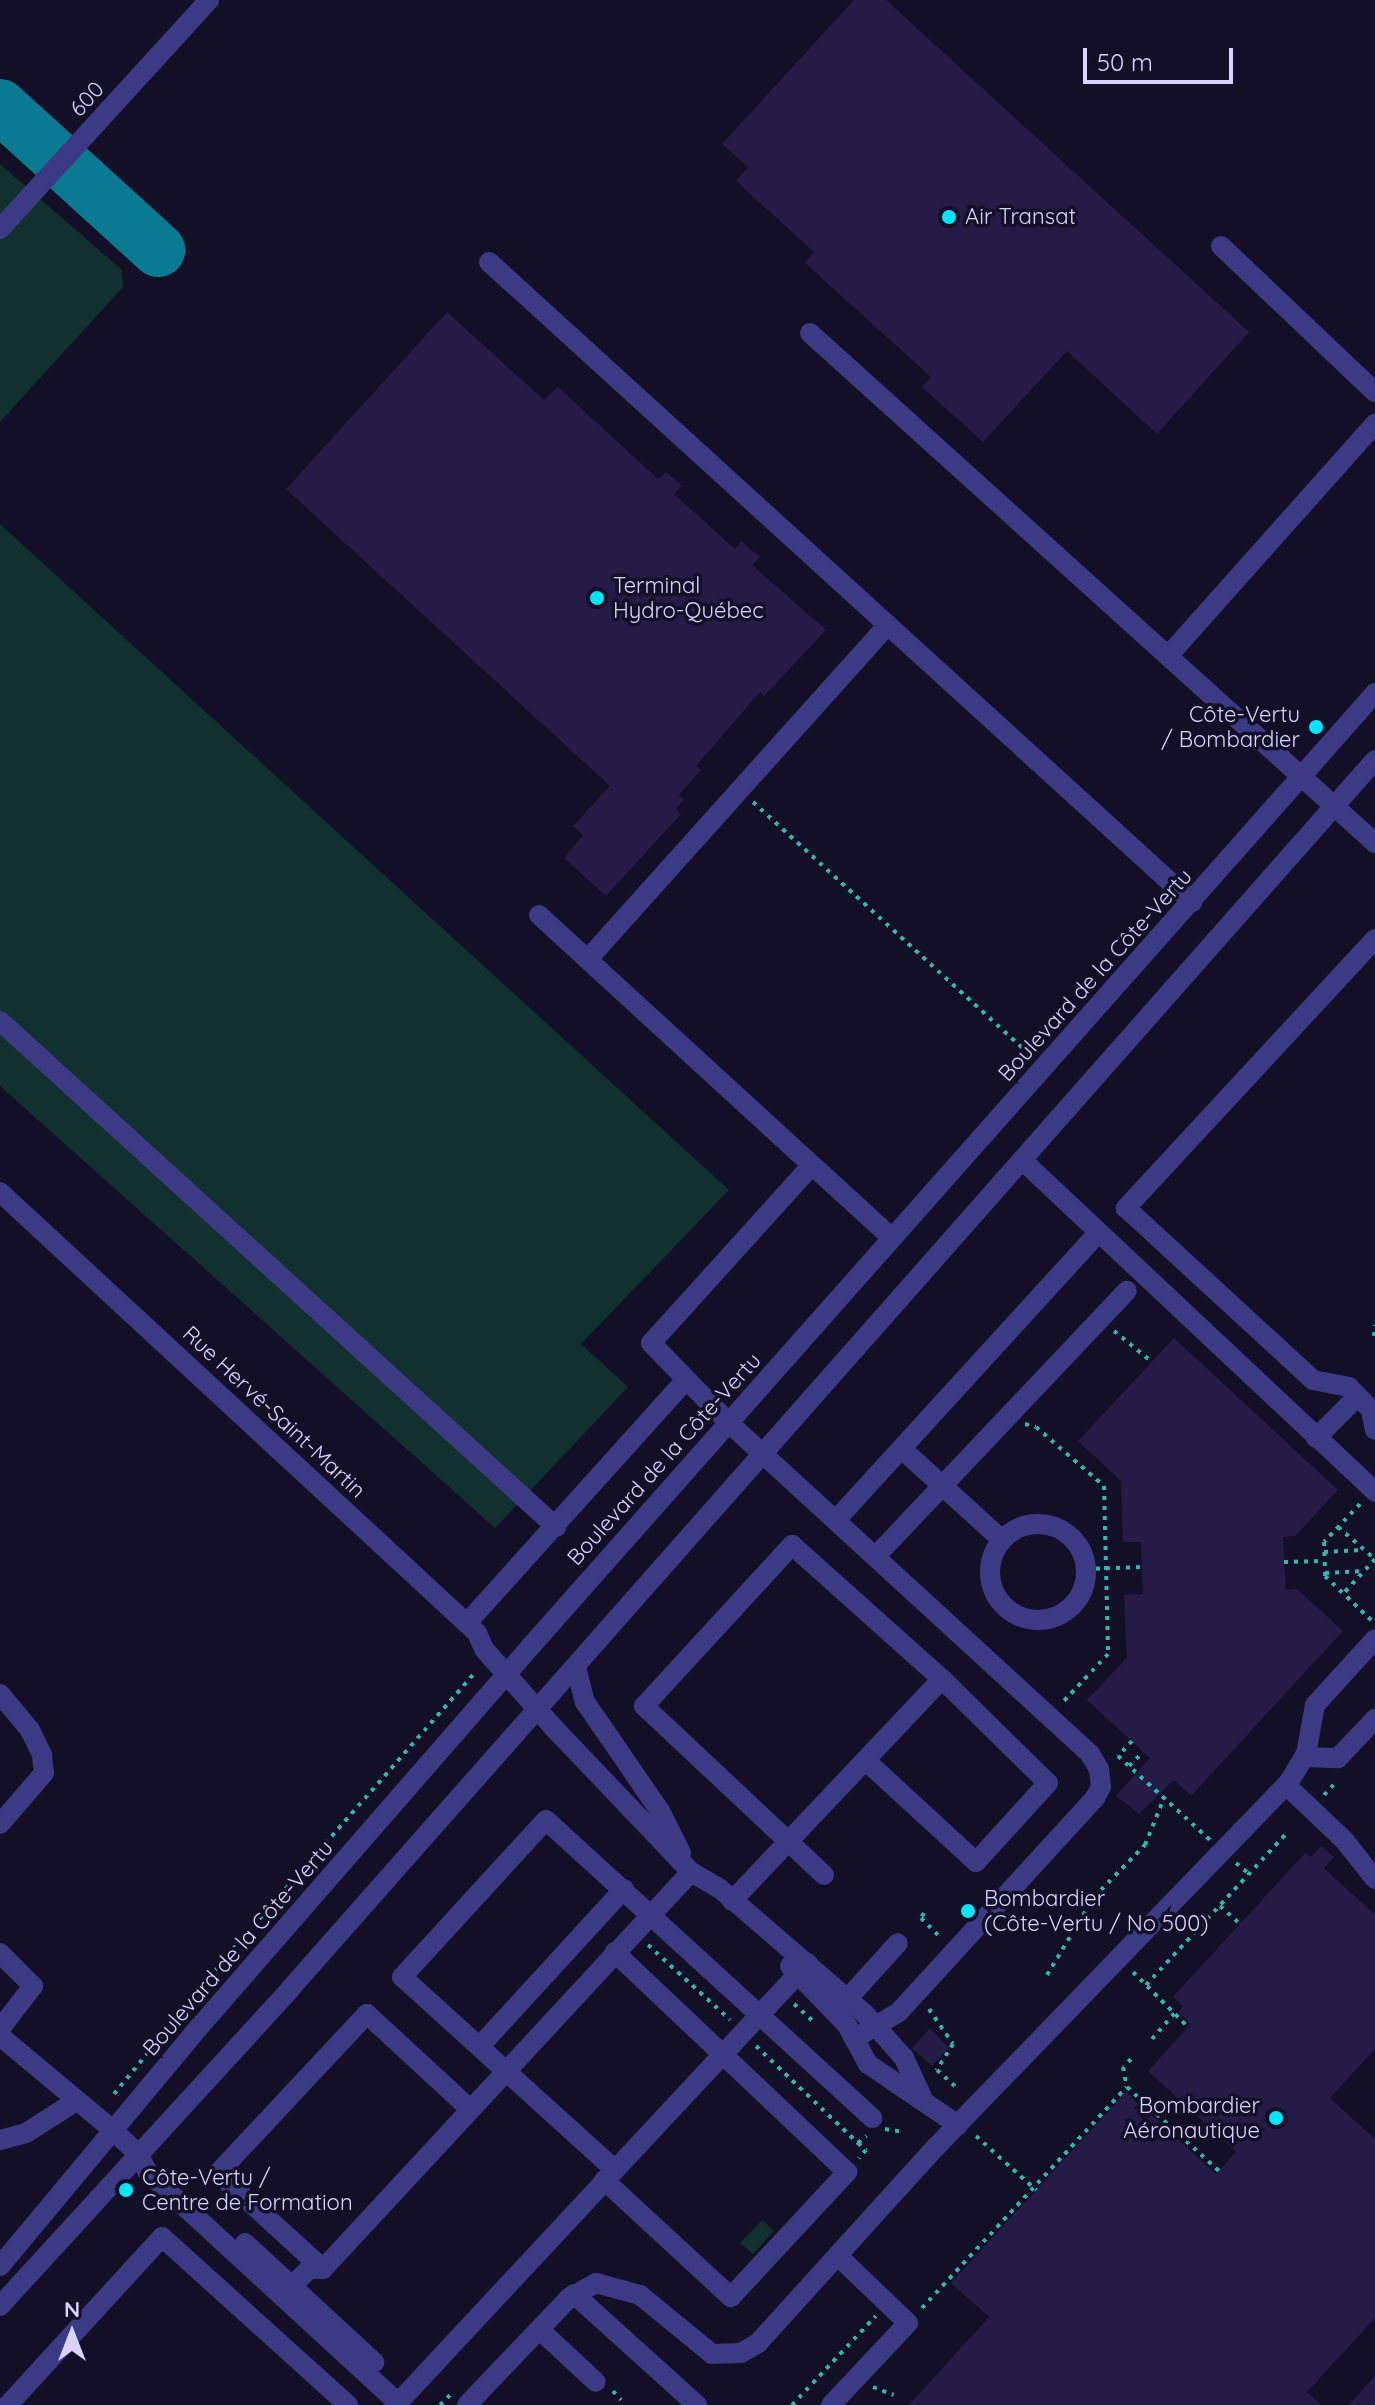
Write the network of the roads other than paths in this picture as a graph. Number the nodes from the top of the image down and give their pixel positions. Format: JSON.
{"nodes":[{"id":1,"x":209,"y":0,"type":"edge"},
{"id":2,"x":0,"y":229,"type":"edge"},
{"id":3,"x":1221,"y":246,"type":"dead end"},
{"id":4,"x":489,"y":262,"type":"dead end"},
{"id":5,"x":810,"y":333,"type":"dead end"},
{"id":6,"x":1375,"y":392,"type":"edge"},
{"id":7,"x":1375,"y":424,"type":"edge"},
{"id":8,"x":888,"y":625,"type":"junction"},
{"id":9,"x":1168,"y":656,"type":"junction"},
{"id":10,"x":1375,"y":693,"type":"edge"},
{"id":11,"x":1375,"y":760,"type":"edge"},
{"id":12,"x":1301,"y":776,"type":"junction"},
{"id":13,"x":1334,"y":808,"type":"junction"},
{"id":14,"x":1375,"y":843,"type":"edge"},
{"id":15,"x":1192,"y":902,"type":"junction"},
{"id":16,"x":539,"y":915,"type":"dead end"},
{"id":17,"x":1375,"y":939,"type":"edge"},
{"id":18,"x":588,"y":959,"type":"junction"},
{"id":19,"x":0,"y":1021,"type":"edge"},
{"id":20,"x":1022,"y":1160,"type":"junction"},
{"id":21,"x":812,"y":1165,"type":"junction"},
{"id":22,"x":0,"y":1192,"type":"edge"},
{"id":23,"x":1097,"y":1234,"type":"junction"},
{"id":24,"x":892,"y":1238,"type":"junction"},
{"id":25,"x":1127,"y":1291,"type":"dead end"},
{"id":26,"x":686,"y":1380,"type":"junction"},
{"id":27,"x":1362,"y":1401,"type":"junction"},
{"id":28,"x":729,"y":1423,"type":"junction"},
{"id":29,"x":1375,"y":1430,"type":"edge"},
{"id":30,"x":1321,"y":1442,"type":"junction"},
{"id":31,"x":902,"y":1449,"type":"junction"},
{"id":32,"x":764,"y":1453,"type":"junction"},
{"id":33,"x":943,"y":1486,"type":"junction"},
{"id":34,"x":1369,"y":1497,"type":"edge"},
{"id":35,"x":836,"y":1520,"type":"junction"},
{"id":36,"x":556,"y":1527,"type":"junction"},
{"id":37,"x":1002,"y":1540,"type":"junction"},
{"id":38,"x":876,"y":1556,"type":"junction"},
{"id":39,"x":467,"y":1623,"type":"junction"},
{"id":40,"x":1373,"y":1629,"type":"edge"},
{"id":41,"x":576,"y":1667,"type":"junction"},
{"id":42,"x":508,"y":1673,"type":"junction"},
{"id":43,"x":942,"y":1679,"type":"junction"},
{"id":44,"x":0,"y":1694,"type":"edge"},
{"id":45,"x":538,"y":1709,"type":"junction"},
{"id":46,"x":1375,"y":1719,"type":"edge"},
{"id":47,"x":1305,"y":1757,"type":"junction"},
{"id":48,"x":866,"y":1761,"type":"junction"},
{"id":49,"x":1286,"y":1785,"type":"junction"},
{"id":50,"x":0,"y":1824,"type":"edge"},
{"id":51,"x":790,"y":1843,"type":"junction"},
{"id":52,"x":691,"y":1872,"type":"junction"},
{"id":53,"x":824,"y":1875,"type":"dead end"},
{"id":54,"x":1375,"y":1879,"type":"edge"},
{"id":55,"x":624,"y":1889,"type":"junction"},
{"id":56,"x":732,"y":1901,"type":"junction"},
{"id":57,"x":651,"y":1913,"type":"junction"},
{"id":58,"x":893,"y":1939,"type":"dead end"},
{"id":59,"x":614,"y":1952,"type":"junction"},
{"id":60,"x":0,"y":1953,"type":"edge"},
{"id":61,"x":802,"y":1970,"type":"junction"},
{"id":62,"x":836,"y":2001,"type":"junction"},
{"id":63,"x":760,"y":2014,"type":"junction"},
{"id":64,"x":873,"y":2027,"type":"junction"},
{"id":65,"x":0,"y":2029,"type":"edge"},
{"id":66,"x":0,"y":2036,"type":"edge"},
{"id":67,"x":854,"y":2039,"type":"junction"},
{"id":68,"x":480,"y":2046,"type":"junction"},
{"id":69,"x":721,"y":2054,"type":"junction"},
{"id":70,"x":506,"y":2069,"type":"junction"},
{"id":71,"x":922,"y":2097,"type":"junction"},
{"id":72,"x":76,"y":2101,"type":"junction"},
{"id":73,"x":470,"y":2109,"type":"junction"},
{"id":74,"x":872,"y":2118,"type":"dead end"},
{"id":75,"x":113,"y":2130,"type":"junction"},
{"id":76,"x":967,"y":2131,"type":"junction"},
{"id":77,"x":0,"y":2140,"type":"edge"},
{"id":78,"x":138,"y":2154,"type":"junction"},
{"id":79,"x":609,"y":2175,"type":"junction"},
{"id":80,"x":838,"y":2256,"type":"junction"},
{"id":81,"x":0,"y":2266,"type":"edge"},
{"id":82,"x":323,"y":2269,"type":"junction"},
{"id":83,"x":292,"y":2286,"type":"junction"},
{"id":84,"x":574,"y":2294,"type":"junction"},
{"id":85,"x":0,"y":2306,"type":"edge"},
{"id":86,"x":540,"y":2330,"type":"junction"},
{"id":87,"x":596,"y":2382,"type":"dead end"},
{"id":88,"x":400,"y":2400,"type":"edge"},
{"id":89,"x":8,"y":2405,"type":"edge"},
{"id":90,"x":348,"y":2405,"type":"edge"},
{"id":91,"x":467,"y":2405,"type":"edge"},
{"id":92,"x":697,"y":2405,"type":"edge"},
{"id":93,"x":831,"y":2405,"type":"edge"}],
"edges":[{"from":1,"to":2,"type":"street","name":"600"},
{"from":3,"to":6,"type":"street"},
{"from":4,"to":8,"type":"street"},
{"from":5,"to":9,"type":"street"},
{"from":7,"to":9,"type":"street"},
{"from":8,"to":15,"type":"street"},
{"from":8,"to":18,"type":"street"},
{"from":9,"to":12,"type":"street"},
{"from":10,"to":12,"type":"street","name":"Boulevard de la Côte-Vertu"},
{"from":11,"to":13,"type":"street"},
{"from":12,"to":13,"type":"street"},
{"from":12,"to":15,"type":"street","name":"Boulevard de la Côte-Vertu"},
{"from":13,"to":14,"type":"street"},
{"from":13,"to":20,"type":"street"},
{"from":15,"to":24,"type":"street","name":"Boulevard de la Côte-Vertu"},
{"from":16,"to":18,"type":"street"},
{"from":17,"to":27,"type":"street"},
{"from":18,"to":21,"type":"street"},
{"from":19,"to":36,"type":"street"},
{"from":20,"to":23,"type":"street"},
{"from":20,"to":32,"type":"street"},
{"from":21,"to":24,"type":"street"},
{"from":21,"to":26,"type":"street"},
{"from":22,"to":39,"type":"street","name":"Rue Hervé-Saint-Martin"},
{"from":23,"to":30,"type":"street"},
{"from":23,"to":31,"type":"street"},
{"from":24,"to":28,"type":"street","name":"Boulevard de la Côte-Vertu"},
{"from":25,"to":33,"type":"street"},
{"from":26,"to":28,"type":"street"},
{"from":26,"to":36,"type":"street"},
{"from":27,"to":29,"type":"street"},
{"from":27,"to":30,"type":"street"},
{"from":28,"to":32,"type":"street"},
{"from":28,"to":42,"type":"street","name":"Boulevard de la Côte-Vertu"},
{"from":30,"to":34,"type":"street"},
{"from":31,"to":33,"type":"street"},
{"from":31,"to":35,"type":"street"},
{"from":32,"to":35,"type":"street"},
{"from":32,"to":41,"type":"street"},
{"from":33,"to":37,"type":"street"},
{"from":33,"to":38,"type":"street"},
{"from":35,"to":38,"type":"street"},
{"from":36,"to":39,"type":"street"},
{"from":37,"to":37,"type":"street"},
{"from":38,"to":64,"type":"street"},
{"from":39,"to":42,"type":"street","name":"Rue Hervé-Saint-Martin"},
{"from":40,"to":47,"type":"street"},
{"from":41,"to":45,"type":"street"},
{"from":41,"to":52,"type":"street"},
{"from":42,"to":45,"type":"street","name":"Rue Hervé-Saint-Martin"},
{"from":42,"to":75,"type":"street","name":"Boulevard de la Côte-Vertu"},
{"from":43,"to":48,"type":"street"},
{"from":43,"to":48,"type":"street"},
{"from":43,"to":51,"type":"street"},
{"from":44,"to":50,"type":"street"},
{"from":45,"to":52,"type":"street","name":"Rue Hervé-Saint-Martin"},
{"from":45,"to":78,"type":"street"},
{"from":46,"to":47,"type":"street"},
{"from":47,"to":49,"type":"street"},
{"from":48,"to":51,"type":"street"},
{"from":49,"to":54,"type":"street"},
{"from":49,"to":76,"type":"street"},
{"from":51,"to":53,"type":"street"},
{"from":51,"to":56,"type":"street"},
{"from":52,"to":56,"type":"street","name":"Rue Hervé-Saint-Martin"},
{"from":52,"to":57,"type":"street"},
{"from":55,"to":57,"type":"street"},
{"from":55,"to":68,"type":"street"},
{"from":55,"to":68,"type":"street"},
{"from":56,"to":61,"type":"street","name":"Rue Hervé-Saint-Martin"},
{"from":57,"to":59,"type":"street"},
{"from":57,"to":63,"type":"street"},
{"from":58,"to":62,"type":"street"},
{"from":59,"to":69,"type":"street"},
{"from":59,"to":70,"type":"street"},
{"from":60,"to":65,"type":"street"},
{"from":61,"to":62,"type":"street","name":"Rue Hervé-Saint-Martin"},
{"from":61,"to":63,"type":"street"},
{"from":62,"to":64,"type":"street"},
{"from":62,"to":67,"type":"street"},
{"from":63,"to":69,"type":"street"},
{"from":63,"to":74,"type":"street"},
{"from":64,"to":67,"type":"street"},
{"from":64,"to":71,"type":"street"},
{"from":66,"to":72,"type":"street"},
{"from":67,"to":71,"type":"street"},
{"from":68,"to":70,"type":"street"},
{"from":69,"to":79,"type":"street"},
{"from":69,"to":79,"type":"street"},
{"from":70,"to":73,"type":"street"},
{"from":70,"to":79,"type":"street"},
{"from":71,"to":76,"type":"street"},
{"from":72,"to":75,"type":"street"},
{"from":72,"to":77,"type":"street"},
{"from":73,"to":82,"type":"street"},
{"from":73,"to":82,"type":"street"},
{"from":75,"to":78,"type":"street"},
{"from":75,"to":81,"type":"street","name":"Boulevard de la Côte-Vertu"},
{"from":76,"to":80,"type":"street"},
{"from":78,"to":83,"type":"street"},
{"from":78,"to":85,"type":"street"},
{"from":78,"to":88,"type":"street"},
{"from":79,"to":88,"type":"street"},
{"from":80,"to":84,"type":"street"},
{"from":80,"to":93,"type":"street"},
{"from":82,"to":83,"type":"street"},
{"from":83,"to":88,"type":"street"},
{"from":84,"to":86,"type":"street"},
{"from":84,"to":92,"type":"street"},
{"from":86,"to":87,"type":"street"},
{"from":86,"to":91,"type":"street"},
{"from":89,"to":90,"type":"street"}]}
